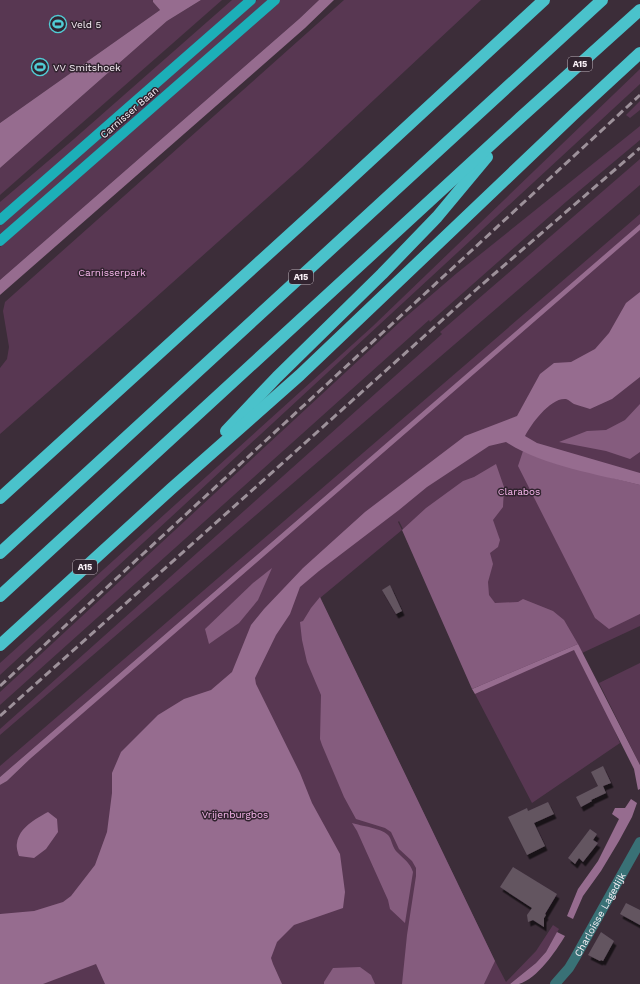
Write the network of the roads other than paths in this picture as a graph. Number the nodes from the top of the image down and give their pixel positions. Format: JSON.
{"nodes":[{"id":1,"x":252,"y":0,"type":"edge"},
{"id":2,"x":274,"y":0,"type":"edge"},
{"id":3,"x":544,"y":0,"type":"edge"},
{"id":4,"x":602,"y":0,"type":"edge"},
{"id":5,"x":640,"y":10,"type":"edge"},
{"id":6,"x":640,"y":53,"type":"edge"},
{"id":7,"x":520,"y":118,"type":"junction"},
{"id":8,"x":0,"y":220,"type":"edge"},
{"id":9,"x":0,"y":241,"type":"edge"},
{"id":10,"x":170,"y":490,"type":"junction"},
{"id":11,"x":0,"y":498,"type":"edge"},
{"id":12,"x":0,"y":553,"type":"edge"},
{"id":13,"x":0,"y":596,"type":"edge"},
{"id":14,"x":0,"y":645,"type":"edge"},
{"id":15,"x":640,"y":842,"type":"edge"},
{"id":16,"x":555,"y":984,"type":"edge"}],
"edges":[{"from":1,"to":8,"type":"main road","name":"Carnisser Baan"},
{"from":2,"to":9,"type":"main road","name":"Carnisser Baan"},
{"from":3,"to":11,"type":"highway"},
{"from":4,"to":12,"type":"highway","number":"A15"},
{"from":5,"to":7,"type":"highway","number":"A15"},
{"from":6,"to":10,"type":"highway","number":"A15"},
{"from":7,"to":10,"type":"highway","number":"A15"},
{"from":7,"to":13,"type":"highway","number":"A15"},
{"from":10,"to":14,"type":"highway","number":"A15"},
{"from":15,"to":16,"type":"street","name":"Charloisse Lagedijk"}]}
